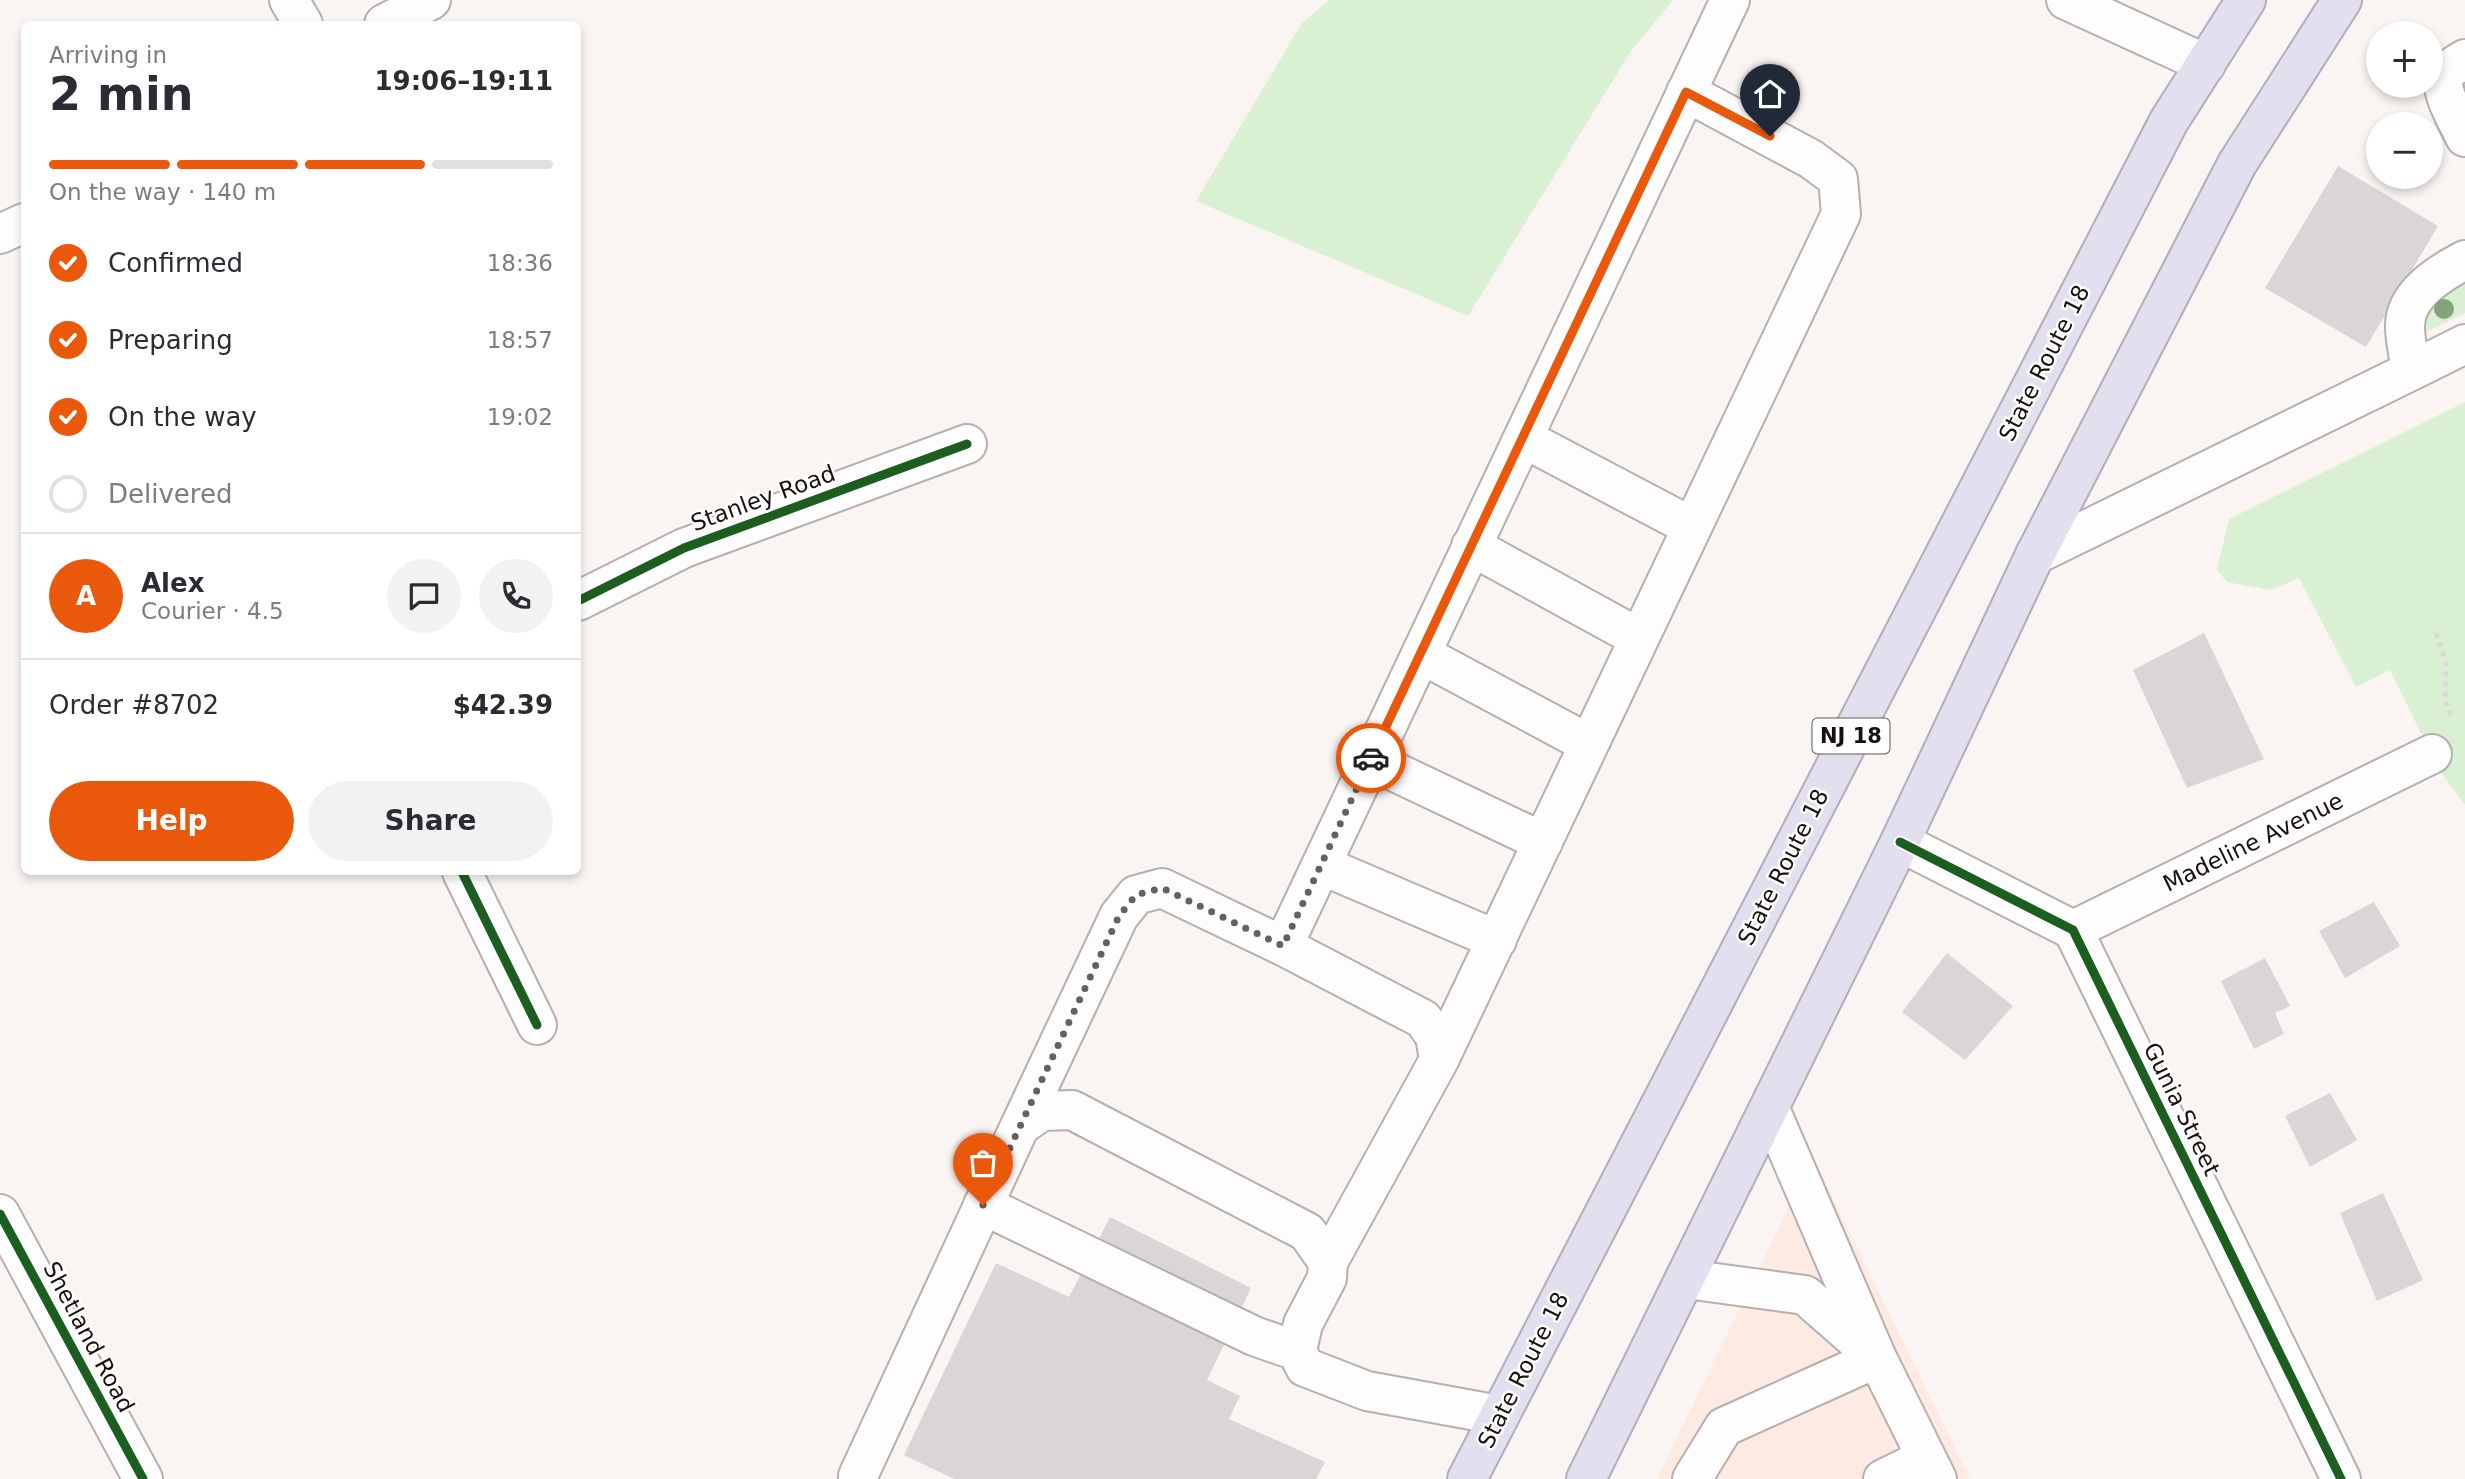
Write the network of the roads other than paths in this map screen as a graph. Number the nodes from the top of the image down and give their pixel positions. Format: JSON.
{"nodes":[{"id":1,"x":289,"y":0,"type":"edge"},
{"id":2,"x":431,"y":0,"type":"edge"},
{"id":3,"x":1730,"y":0,"type":"edge"},
{"id":4,"x":2066,"y":0,"type":"edge"},
{"id":5,"x":2246,"y":0,"type":"edge"},
{"id":6,"x":2342,"y":0,"type":"edge"},
{"id":7,"x":301,"y":21,"type":"edge"},
{"id":8,"x":390,"y":21,"type":"edge"},
{"id":9,"x":2465,"y":59,"type":"edge"},
{"id":10,"x":2206,"y":64,"type":"junction"},
{"id":11,"x":1686,"y":92,"type":"junction"},
{"id":12,"x":2465,"y":137,"type":"edge"},
{"id":13,"x":21,"y":224,"type":"edge"},
{"id":14,"x":0,"y":234,"type":"edge"},
{"id":15,"x":2465,"y":260,"type":"edge"},
{"id":16,"x":2465,"y":344,"type":"edge"},
{"id":17,"x":2411,"y":370,"type":"junction"},
{"id":18,"x":1523,"y":438,"type":"junction"},
{"id":19,"x":967,"y":444,"type":"dead end"},
{"id":20,"x":1692,"y":527,"type":"junction"},
{"id":21,"x":1471,"y":546,"type":"junction"},
{"id":22,"x":2035,"y":555,"type":"junction"},
{"id":23,"x":581,"y":600,"type":"edge"},
{"id":24,"x":1639,"y":638,"type":"junction"},
{"id":25,"x":1421,"y":654,"type":"junction"},
{"id":26,"x":2443,"y":741,"type":"road end"},
{"id":27,"x":1589,"y":744,"type":"junction"},
{"id":28,"x":1370,"y":760,"type":"junction"},
{"id":29,"x":1543,"y":842,"type":"junction"},
{"id":30,"x":1900,"y":842,"type":"junction"},
{"id":31,"x":1321,"y":865,"type":"junction"},
{"id":32,"x":463,"y":875,"type":"edge"},
{"id":33,"x":2073,"y":930,"type":"junction"},
{"id":34,"x":1497,"y":940,"type":"junction"},
{"id":35,"x":1283,"y":946,"type":"junction"},
{"id":36,"x":537,"y":1025,"type":"dead end"},
{"id":37,"x":1439,"y":1060,"type":"junction"},
{"id":38,"x":1770,"y":1109,"type":"junction"},
{"id":39,"x":1020,"y":1126,"type":"junction"},
{"id":40,"x":983,"y":1205,"type":"junction"},
{"id":41,"x":0,"y":1214,"type":"edge"},
{"id":42,"x":1328,"y":1262,"type":"junction"},
{"id":43,"x":1686,"y":1279,"type":"junction"},
{"id":44,"x":1297,"y":1351,"type":"junction"},
{"id":45,"x":1877,"y":1358,"type":"junction"},
{"id":46,"x":1499,"y":1415,"type":"junction"},
{"id":47,"x":1932,"y":1469,"type":"edge"},
{"id":48,"x":144,"y":1479,"type":"edge"},
{"id":49,"x":858,"y":1479,"type":"edge"},
{"id":50,"x":1467,"y":1479,"type":"edge"},
{"id":51,"x":1586,"y":1479,"type":"edge"},
{"id":52,"x":1692,"y":1479,"type":"edge"},
{"id":53,"x":1883,"y":1479,"type":"edge"},
{"id":54,"x":2341,"y":1479,"type":"edge"}],
"edges":[{"from":1,"to":7,"type":"street"},
{"from":2,"to":8,"type":"street"},
{"from":3,"to":11,"type":"street"},
{"from":4,"to":10,"type":"street"},
{"from":5,"to":10,"type":"highway","name":"State Route 18","number":"NJ 18"},
{"from":6,"to":22,"type":"highway"},
{"from":9,"to":12,"type":"street"},
{"from":10,"to":46,"type":"highway","name":"State Route 18","number":"NJ 18"},
{"from":11,"to":18,"type":"street"},
{"from":11,"to":20,"type":"street"},
{"from":13,"to":14,"type":"street"},
{"from":15,"to":17,"type":"street"},
{"from":16,"to":17,"type":"street"},
{"from":17,"to":22,"type":"street"},
{"from":18,"to":20,"type":"street"},
{"from":18,"to":21,"type":"street"},
{"from":19,"to":23,"type":"street","name":"Stanley Road"},
{"from":20,"to":24,"type":"street"},
{"from":21,"to":24,"type":"street"},
{"from":21,"to":25,"type":"street"},
{"from":22,"to":30,"type":"highway"},
{"from":24,"to":27,"type":"street"},
{"from":25,"to":27,"type":"street"},
{"from":25,"to":28,"type":"street"},
{"from":26,"to":33,"type":"street","name":"Madeline Avenue"},
{"from":27,"to":29,"type":"street"},
{"from":28,"to":29,"type":"street"},
{"from":28,"to":31,"type":"street"},
{"from":29,"to":34,"type":"street"},
{"from":30,"to":33,"type":"street"},
{"from":30,"to":38,"type":"highway"},
{"from":31,"to":34,"type":"street"},
{"from":31,"to":35,"type":"street"},
{"from":32,"to":36,"type":"street"},
{"from":33,"to":54,"type":"street","name":"Gunia Street"},
{"from":34,"to":37,"type":"street"},
{"from":35,"to":37,"type":"street"},
{"from":35,"to":39,"type":"street"},
{"from":37,"to":42,"type":"street"},
{"from":38,"to":43,"type":"highway"},
{"from":38,"to":45,"type":"street"},
{"from":39,"to":40,"type":"street"},
{"from":39,"to":42,"type":"street"},
{"from":40,"to":44,"type":"street"},
{"from":40,"to":49,"type":"street"},
{"from":41,"to":48,"type":"street","name":"Shetland Road"},
{"from":42,"to":44,"type":"street"},
{"from":43,"to":45,"type":"street"},
{"from":43,"to":51,"type":"highway"},
{"from":44,"to":46,"type":"street"},
{"from":45,"to":47,"type":"street"},
{"from":45,"to":52,"type":"street"},
{"from":46,"to":50,"type":"highway","name":"State Route 18","number":"NJ 18"},
{"from":47,"to":53,"type":"street"}]}
